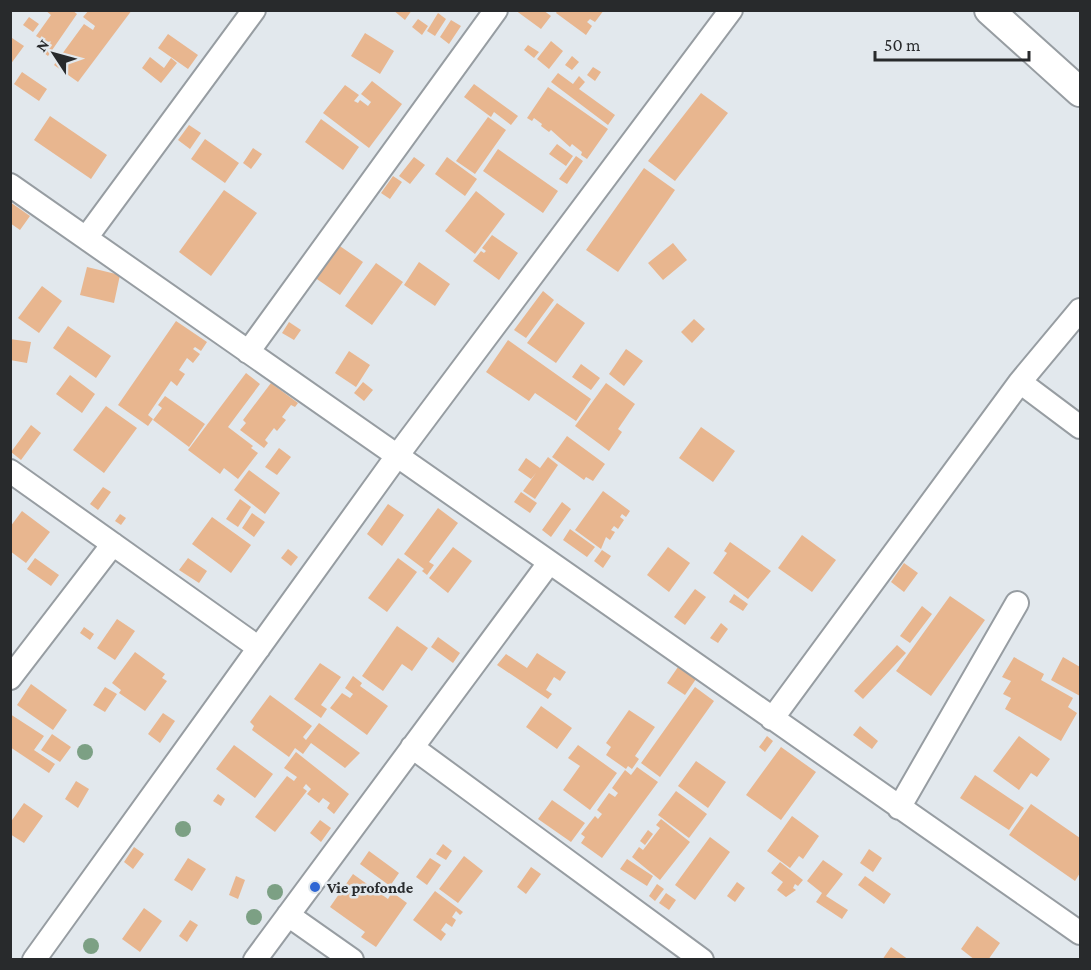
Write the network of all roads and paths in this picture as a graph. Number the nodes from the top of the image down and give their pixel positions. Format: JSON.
{"nodes":[{"id":1,"x":254,"y":10,"type":"edge"},
{"id":2,"x":496,"y":10,"type":"edge"},
{"id":3,"x":990,"y":10,"type":"edge"},
{"id":4,"x":721,"y":14,"type":"edge"},
{"id":5,"x":1080,"y":92,"type":"edge"},
{"id":6,"x":10,"y":184,"type":"edge"},
{"id":7,"x":86,"y":238,"type":"junction"},
{"id":8,"x":1080,"y":310,"type":"edge"},
{"id":9,"x":248,"y":352,"type":"junction"},
{"id":10,"x":1020,"y":382,"type":"junction"},
{"id":11,"x":1080,"y":427,"type":"edge"},
{"id":12,"x":397,"y":456,"type":"junction"},
{"id":13,"x":10,"y":471,"type":"edge"},
{"id":14,"x":113,"y":544,"type":"junction"},
{"id":15,"x":549,"y":563,"type":"junction"},
{"id":16,"x":1017,"y":603,"type":"dead end"},
{"id":17,"x":259,"y":648,"type":"junction"},
{"id":18,"x":10,"y":678,"type":"edge"},
{"id":19,"x":772,"y":719,"type":"junction"},
{"id":20,"x":412,"y":747,"type":"junction"},
{"id":21,"x":899,"y":808,"type":"junction"},
{"id":22,"x":288,"y":915,"type":"junction"},
{"id":23,"x":1080,"y":933,"type":"edge"},
{"id":24,"x":34,"y":960,"type":"edge"},
{"id":25,"x":255,"y":960,"type":"edge"},
{"id":26,"x":352,"y":960,"type":"edge"},
{"id":27,"x":702,"y":960,"type":"edge"}],
"edges":[{"from":1,"to":7,"type":"street"},
{"from":2,"to":9,"type":"street"},
{"from":3,"to":5,"type":"street"},
{"from":4,"to":12,"type":"street"},
{"from":6,"to":7,"type":"street"},
{"from":7,"to":9,"type":"street"},
{"from":8,"to":10,"type":"street"},
{"from":9,"to":12,"type":"street"},
{"from":10,"to":11,"type":"street"},
{"from":10,"to":19,"type":"street"},
{"from":12,"to":15,"type":"street"},
{"from":12,"to":17,"type":"street"},
{"from":13,"to":14,"type":"street"},
{"from":14,"to":17,"type":"street"},
{"from":14,"to":18,"type":"street"},
{"from":15,"to":19,"type":"street"},
{"from":15,"to":20,"type":"street"},
{"from":16,"to":21,"type":"street"},
{"from":17,"to":24,"type":"street"},
{"from":19,"to":21,"type":"street"},
{"from":20,"to":22,"type":"street"},
{"from":20,"to":27,"type":"street"},
{"from":21,"to":23,"type":"street"},
{"from":22,"to":25,"type":"street"},
{"from":22,"to":26,"type":"street"}]}
